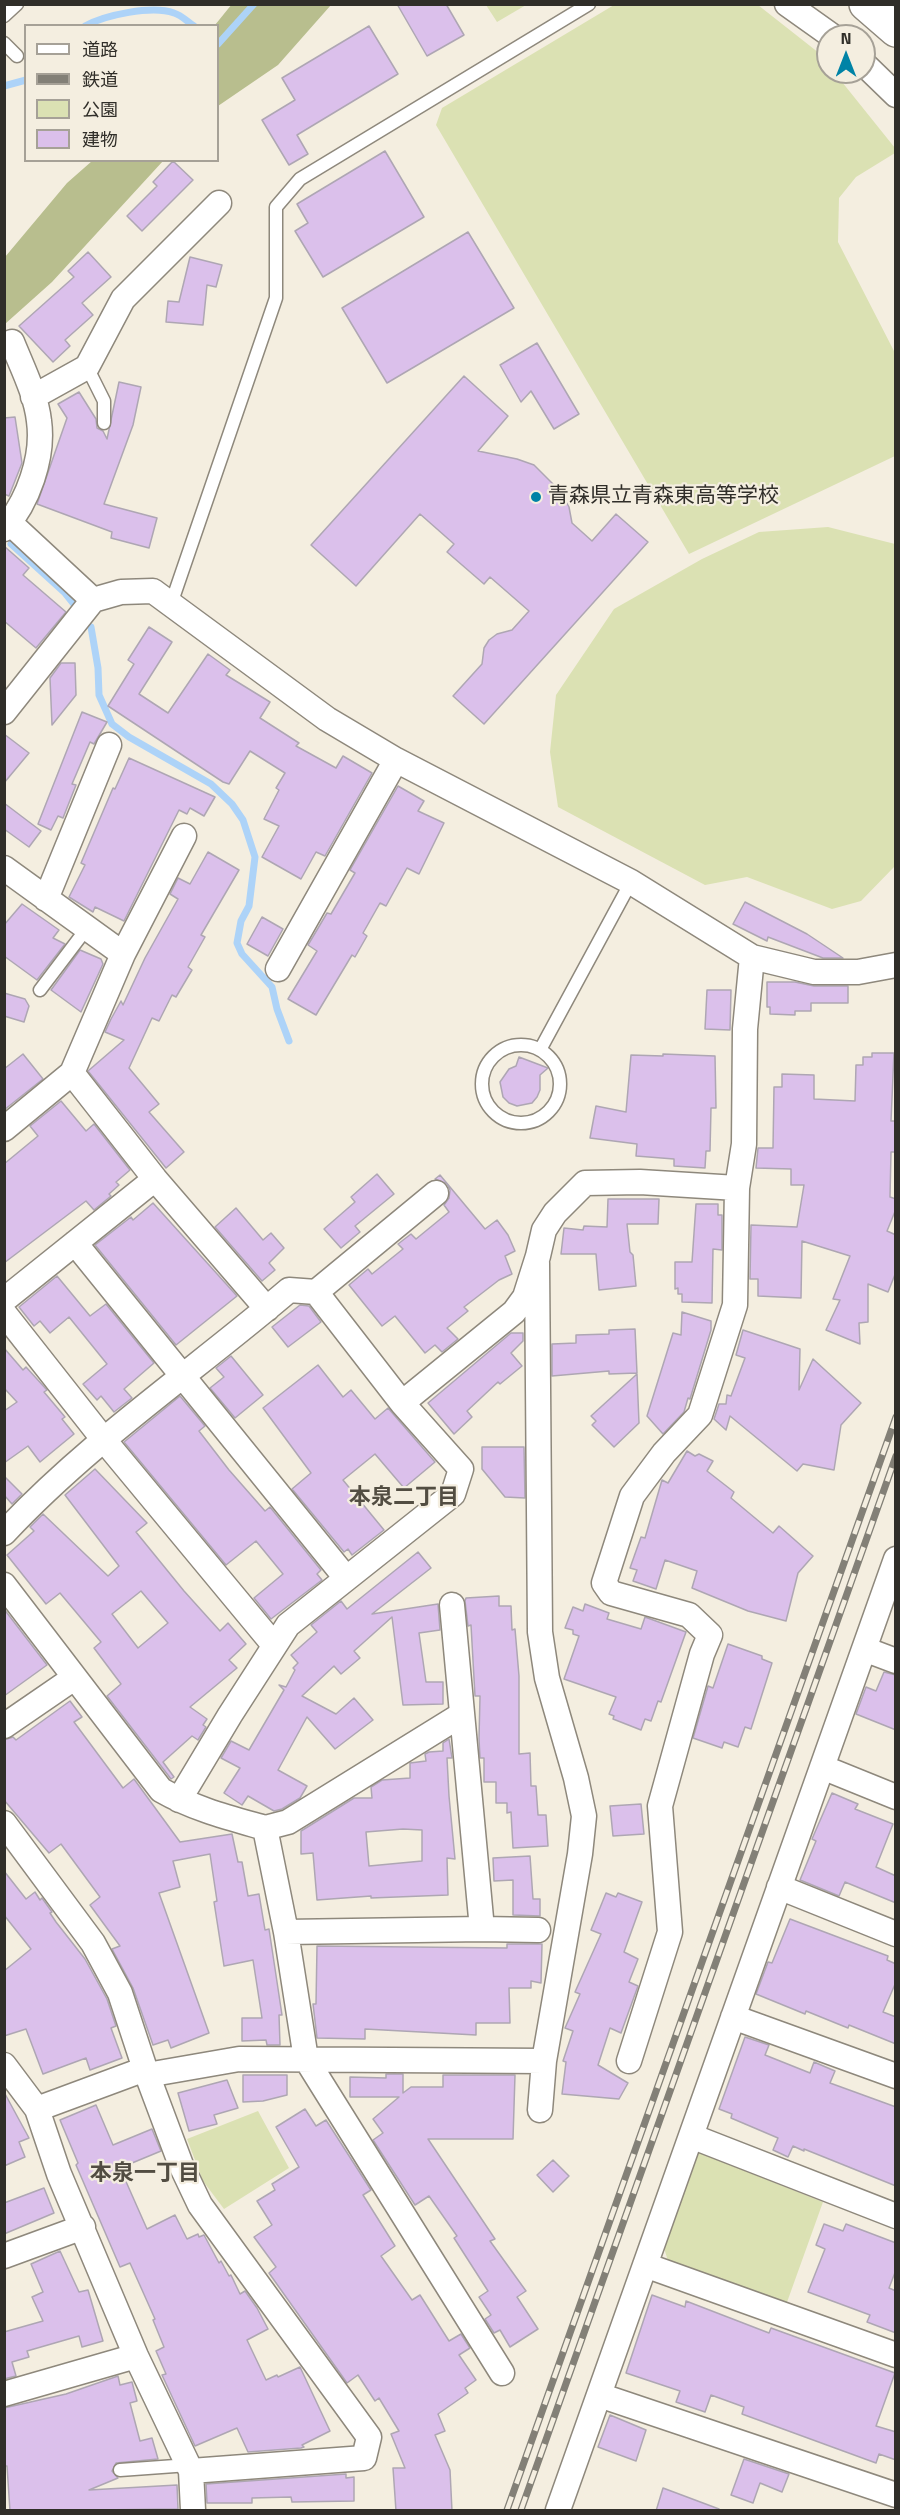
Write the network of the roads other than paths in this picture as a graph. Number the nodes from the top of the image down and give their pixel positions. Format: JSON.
{"nodes":[{"id":1,"x":17,"y":4,"type":"edge"},
{"id":2,"x":589,"y":4,"type":"edge"},
{"id":3,"x":787,"y":4,"type":"edge"},
{"id":4,"x":866,"y":4,"type":"edge"},
{"id":5,"x":4,"y":16,"type":"edge"},
{"id":6,"x":816,"y":25,"type":"edge"},
{"id":7,"x":896,"y":30,"type":"edge"},
{"id":8,"x":4,"y":44,"type":"edge"},
{"id":9,"x":16,"y":56,"type":"dead end"},
{"id":10,"x":876,"y":75,"type":"edge"},
{"id":11,"x":896,"y":94,"type":"edge"},
{"id":12,"x":219,"y":203,"type":"dead end"},
{"id":13,"x":12,"y":342,"type":"dead end"},
{"id":14,"x":87,"y":367,"type":"junction"},
{"id":15,"x":33,"y":397,"type":"junction"},
{"id":16,"x":104,"y":423,"type":"dead end"},
{"id":17,"x":7,"y":526,"type":"edge"},
{"id":18,"x":93,"y":600,"type":"junction"},
{"id":19,"x":171,"y":604,"type":"junction"},
{"id":20,"x":4,"y":712,"type":"edge"},
{"id":21,"x":110,"y":745,"type":"dead end"},
{"id":22,"x":396,"y":760,"type":"junction"},
{"id":23,"x":184,"y":836,"type":"dead end"},
{"id":24,"x":4,"y":868,"type":"edge"},
{"id":25,"x":631,"y":882,"type":"junction"},
{"id":26,"x":46,"y":899,"type":"junction"},
{"id":27,"x":87,"y":928,"type":"junction"},
{"id":28,"x":123,"y":954,"type":"junction"},
{"id":29,"x":752,"y":957,"type":"junction"},
{"id":30,"x":896,"y":965,"type":"edge"},
{"id":31,"x":278,"y":969,"type":"dead end"},
{"id":32,"x":40,"y":990,"type":"dead end"},
{"id":33,"x":540,"y":1050,"type":"junction"},
{"id":34,"x":72,"y":1073,"type":"junction"},
{"id":35,"x":4,"y":1129,"type":"edge"},
{"id":36,"x":155,"y":1179,"type":"junction"},
{"id":37,"x":737,"y":1188,"type":"junction"},
{"id":38,"x":436,"y":1193,"type":"dead end"},
{"id":39,"x":75,"y":1243,"type":"junction"},
{"id":40,"x":537,"y":1263,"type":"junction"},
{"id":41,"x":316,"y":1292,"type":"junction"},
{"id":42,"x":4,"y":1300,"type":"edge"},
{"id":43,"x":267,"y":1309,"type":"junction"},
{"id":44,"x":4,"y":1313,"type":"edge"},
{"id":45,"x":181,"y":1375,"type":"junction"},
{"id":46,"x":402,"y":1402,"type":"junction"},
{"id":47,"x":104,"y":1440,"type":"junction"},
{"id":48,"x":4,"y":1533,"type":"edge"},
{"id":49,"x":896,"y":1560,"type":"edge"},
{"id":50,"x":346,"y":1578,"type":"junction"},
{"id":51,"x":4,"y":1585,"type":"edge"},
{"id":52,"x":452,"y":1605,"type":"dead end"},
{"id":53,"x":274,"y":1644,"type":"junction"},
{"id":54,"x":864,"y":1648,"type":"junction"},
{"id":55,"x":896,"y":1661,"type":"edge"},
{"id":56,"x":74,"y":1678,"type":"junction"},
{"id":57,"x":461,"y":1715,"type":"junction"},
{"id":58,"x":4,"y":1726,"type":"edge"},
{"id":59,"x":822,"y":1767,"type":"junction"},
{"id":60,"x":896,"y":1797,"type":"edge"},
{"id":61,"x":179,"y":1800,"type":"junction"},
{"id":62,"x":4,"y":1823,"type":"edge"},
{"id":63,"x":266,"y":1828,"type":"junction"},
{"id":64,"x":779,"y":1887,"type":"junction"},
{"id":65,"x":482,"y":1929,"type":"junction"},
{"id":66,"x":538,"y":1930,"type":"dead end"},
{"id":67,"x":286,"y":1932,"type":"junction"},
{"id":68,"x":896,"y":1934,"type":"edge"},
{"id":69,"x":733,"y":2017,"type":"junction"},
{"id":70,"x":306,"y":2059,"type":"junction"},
{"id":71,"x":544,"y":2061,"type":"junction"},
{"id":72,"x":629,"y":2061,"type":"dead end"},
{"id":73,"x":4,"y":2065,"type":"edge"},
{"id":74,"x":146,"y":2072,"type":"junction"},
{"id":75,"x":896,"y":2076,"type":"edge"},
{"id":76,"x":37,"y":2109,"type":"junction"},
{"id":77,"x":540,"y":2110,"type":"dead end"},
{"id":78,"x":691,"y":2136,"type":"junction"},
{"id":79,"x":896,"y":2216,"type":"edge"},
{"id":80,"x":83,"y":2227,"type":"junction"},
{"id":81,"x":4,"y":2256,"type":"edge"},
{"id":82,"x":645,"y":2265,"type":"junction"},
{"id":83,"x":896,"y":2355,"type":"edge"},
{"id":84,"x":136,"y":2356,"type":"junction"},
{"id":85,"x":502,"y":2373,"type":"dead end"},
{"id":86,"x":4,"y":2394,"type":"edge"},
{"id":87,"x":599,"y":2395,"type":"junction"},
{"id":88,"x":190,"y":2468,"type":"junction"},
{"id":89,"x":120,"y":2470,"type":"dead end"},
{"id":90,"x":896,"y":2495,"type":"edge"},
{"id":91,"x":193,"y":2511,"type":"edge"},
{"id":92,"x":558,"y":2511,"type":"edge"}],
"edges":[{"from":1,"to":5,"type":"lane"},
{"from":2,"to":19,"type":"lane"},
{"from":3,"to":6,"type":"street"},
{"from":4,"to":7,"type":"street"},
{"from":8,"to":9,"type":"lane"},
{"from":10,"to":11,"type":"street"},
{"from":12,"to":14,"type":"street"},
{"from":13,"to":15,"type":"street"},
{"from":14,"to":15,"type":"street"},
{"from":14,"to":16,"type":"lane"},
{"from":15,"to":17,"type":"street"},
{"from":17,"to":18,"type":"street"},
{"from":18,"to":19,"type":"street"},
{"from":18,"to":20,"type":"street"},
{"from":19,"to":22,"type":"street"},
{"from":21,"to":26,"type":"street"},
{"from":22,"to":25,"type":"street"},
{"from":22,"to":31,"type":"street"},
{"from":23,"to":28,"type":"street"},
{"from":24,"to":26,"type":"street"},
{"from":25,"to":29,"type":"street"},
{"from":25,"to":33,"type":"lane"},
{"from":26,"to":27,"type":"street"},
{"from":27,"to":28,"type":"street"},
{"from":27,"to":32,"type":"lane"},
{"from":28,"to":34,"type":"street"},
{"from":29,"to":30,"type":"street"},
{"from":29,"to":37,"type":"street"},
{"from":33,"to":33,"type":"lane"},
{"from":34,"to":35,"type":"street"},
{"from":34,"to":36,"type":"street"},
{"from":36,"to":39,"type":"street"},
{"from":36,"to":43,"type":"street"},
{"from":37,"to":40,"type":"street"},
{"from":37,"to":72,"type":"street"},
{"from":38,"to":41,"type":"street"},
{"from":39,"to":42,"type":"street"},
{"from":39,"to":45,"type":"street"},
{"from":40,"to":46,"type":"street"},
{"from":40,"to":71,"type":"street"},
{"from":41,"to":43,"type":"street"},
{"from":41,"to":46,"type":"street"},
{"from":43,"to":45,"type":"street"},
{"from":44,"to":47,"type":"street"},
{"from":45,"to":47,"type":"street"},
{"from":45,"to":50,"type":"street"},
{"from":46,"to":50,"type":"street"},
{"from":47,"to":48,"type":"street"},
{"from":47,"to":53,"type":"street"},
{"from":49,"to":54,"type":"street"},
{"from":50,"to":53,"type":"street"},
{"from":51,"to":56,"type":"street"},
{"from":52,"to":57,"type":"street"},
{"from":53,"to":61,"type":"street"},
{"from":54,"to":55,"type":"street"},
{"from":54,"to":59,"type":"street"},
{"from":56,"to":58,"type":"street"},
{"from":56,"to":61,"type":"street"},
{"from":57,"to":63,"type":"street"},
{"from":57,"to":65,"type":"street"},
{"from":59,"to":60,"type":"street"},
{"from":59,"to":64,"type":"street"},
{"from":61,"to":63,"type":"street"},
{"from":62,"to":74,"type":"street"},
{"from":63,"to":67,"type":"street"},
{"from":64,"to":68,"type":"street"},
{"from":64,"to":69,"type":"street"},
{"from":65,"to":66,"type":"street"},
{"from":65,"to":67,"type":"street"},
{"from":67,"to":70,"type":"street"},
{"from":69,"to":75,"type":"street"},
{"from":69,"to":78,"type":"street"},
{"from":70,"to":71,"type":"street"},
{"from":70,"to":74,"type":"street"},
{"from":70,"to":85,"type":"street"},
{"from":71,"to":77,"type":"street"},
{"from":73,"to":76,"type":"street"},
{"from":74,"to":76,"type":"street"},
{"from":74,"to":88,"type":"street"},
{"from":76,"to":80,"type":"street"},
{"from":78,"to":79,"type":"street"},
{"from":78,"to":82,"type":"street"},
{"from":80,"to":81,"type":"street"},
{"from":80,"to":84,"type":"street"},
{"from":82,"to":83,"type":"street"},
{"from":82,"to":87,"type":"street"},
{"from":84,"to":86,"type":"street"},
{"from":84,"to":88,"type":"street"},
{"from":87,"to":90,"type":"street"},
{"from":87,"to":92,"type":"street"},
{"from":88,"to":89,"type":"lane"},
{"from":88,"to":91,"type":"street"}]}
